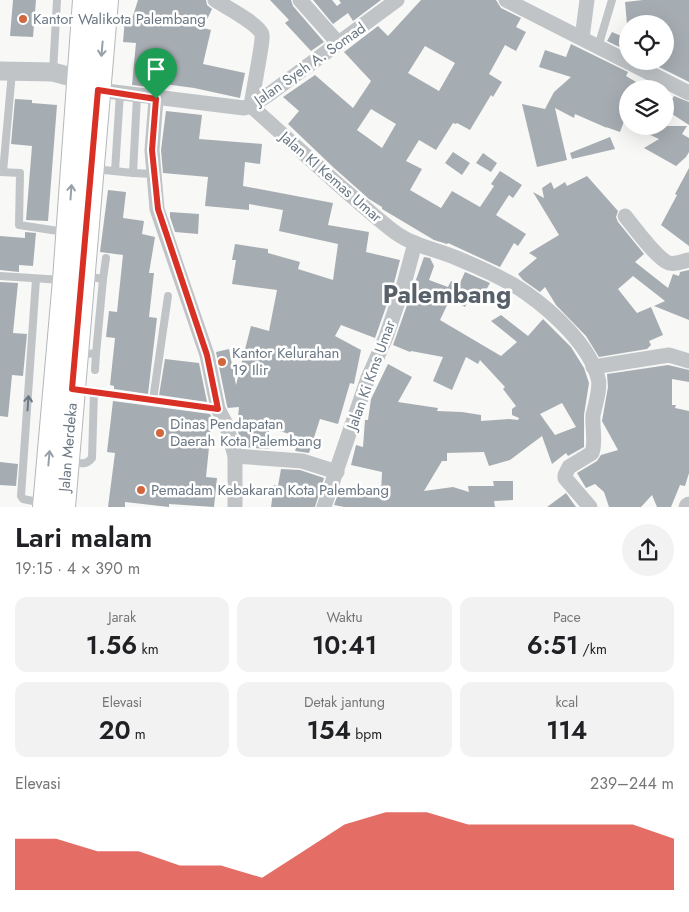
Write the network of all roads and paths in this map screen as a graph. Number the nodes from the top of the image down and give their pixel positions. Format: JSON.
{"nodes":[{"id":1,"x":57,"y":0,"type":"edge"},
{"id":2,"x":85,"y":0,"type":"edge"},
{"id":3,"x":106,"y":0,"type":"edge"},
{"id":4,"x":215,"y":0,"type":"edge"},
{"id":5,"x":300,"y":0,"type":"edge"},
{"id":6,"x":397,"y":0,"type":"edge"},
{"id":7,"x":506,"y":0,"type":"edge"},
{"id":8,"x":587,"y":0,"type":"edge"},
{"id":9,"x":612,"y":0,"type":"edge"},
{"id":10,"x":582,"y":38,"type":"junction"},
{"id":11,"x":339,"y":44,"type":"junction"},
{"id":12,"x":598,"y":47,"type":"junction"},
{"id":13,"x":6,"y":71,"type":"edge"},
{"id":14,"x":53,"y":72,"type":"junction"},
{"id":15,"x":99,"y":88,"type":"junction"},
{"id":16,"x":689,"y":93,"type":"edge"},
{"id":17,"x":137,"y":96,"type":"junction"},
{"id":18,"x":156,"y":99,"type":"junction"},
{"id":19,"x":251,"y":106,"type":"junction"},
{"id":20,"x":92,"y":169,"type":"junction"},
{"id":21,"x":115,"y":171,"type":"junction"},
{"id":22,"x":1,"y":172,"type":"edge"},
{"id":23,"x":133,"y":173,"type":"junction"},
{"id":24,"x":154,"y":174,"type":"junction"},
{"id":25,"x":624,"y":216,"type":"dead end"},
{"id":26,"x":68,"y":233,"type":"junction"},
{"id":27,"x":415,"y":243,"type":"junction"},
{"id":28,"x":106,"y":258,"type":"dead end"},
{"id":29,"x":689,"y":260,"type":"edge"},
{"id":30,"x":0,"y":276,"type":"edge"},
{"id":31,"x":36,"y":278,"type":"junction"},
{"id":32,"x":84,"y":278,"type":"junction"},
{"id":33,"x":168,"y":296,"type":"dead end"},
{"id":34,"x":86,"y":354,"type":"junction"},
{"id":35,"x":689,"y":361,"type":"edge"},
{"id":36,"x":593,"y":367,"type":"junction"},
{"id":37,"x":95,"y":370,"type":"dead end"},
{"id":38,"x":83,"y":391,"type":"junction"},
{"id":39,"x":153,"y":400,"type":"junction"},
{"id":40,"x":218,"y":409,"type":"junction"},
{"id":41,"x":235,"y":456,"type":"junction"},
{"id":42,"x":337,"y":472,"type":"junction"},
{"id":43,"x":51,"y":506,"type":"edge"},
{"id":44,"x":235,"y":507,"type":"edge"},
{"id":45,"x":324,"y":507,"type":"edge"},
{"id":46,"x":590,"y":507,"type":"edge"}],
"edges":[{"from":1,"to":14,"type":"lane"},
{"from":2,"to":15,"type":"main road","name":"Jalan Merdeka"},
{"from":3,"to":15,"type":"main road","name":"Jalan Merdeka","one_way":true},
{"from":4,"to":19,"type":"street"},
{"from":5,"to":11,"type":"street"},
{"from":6,"to":11,"type":"street","name":"Jalan Syeh A. Somad"},
{"from":7,"to":10,"type":"street"},
{"from":8,"to":10,"type":"street"},
{"from":9,"to":12,"type":"lane"},
{"from":10,"to":12,"type":"street"},
{"from":11,"to":19,"type":"street","name":"Jalan Syeh A. Somad"},
{"from":12,"to":16,"type":"street"},
{"from":13,"to":14,"type":"street"},
{"from":13,"to":22,"type":"lane"},
{"from":14,"to":15,"type":"street"},
{"from":15,"to":17,"type":"street","name":"Jalan Syeh A. Somad"},
{"from":15,"to":20,"type":"main road","name":"Jalan Merdeka"},
{"from":15,"to":21,"type":"lane"},
{"from":26,"to":15,"type":"main road","name":"Jalan Merdeka","one_way":true},
{"from":17,"to":18,"type":"street","name":"Jalan Syeh A. Somad"},
{"from":17,"to":23,"type":"lane"},
{"from":18,"to":19,"type":"street","name":"Jalan Syeh A. Somad"},
{"from":18,"to":24,"type":"street"},
{"from":19,"to":27,"type":"street","name":"Jalan KI Kemas Umar"},
{"from":20,"to":21,"type":"lane"},
{"from":20,"to":32,"type":"main road","name":"Jalan Merdeka"},
{"from":21,"to":23,"type":"lane"},
{"from":22,"to":26,"type":"lane"},
{"from":23,"to":24,"type":"lane"},
{"from":24,"to":40,"type":"street"},
{"from":25,"to":29,"type":"street"},
{"from":26,"to":32,"type":"main road","name":"Jalan Merdeka"},
{"from":27,"to":36,"type":"street","name":"Jalan KI Kemas Umar"},
{"from":27,"to":42,"type":"street","name":"Jalan Ki Kms Umar"},
{"from":28,"to":32,"type":"lane"},
{"from":30,"to":31,"type":"lane"},
{"from":31,"to":32,"type":"lane"},
{"from":43,"to":31,"type":"lane","one_way":true},
{"from":32,"to":34,"type":"main road","name":"Jalan Merdeka"},
{"from":43,"to":32,"type":"main road","name":"Jalan Merdeka","one_way":true},
{"from":33,"to":39,"type":"lane"},
{"from":34,"to":37,"type":"lane"},
{"from":34,"to":38,"type":"main road","name":"Jalan Merdeka"},
{"from":35,"to":36,"type":"street"},
{"from":36,"to":46,"type":"street"},
{"from":38,"to":39,"type":"lane"},
{"from":38,"to":43,"type":"main road","name":"Jalan Merdeka"},
{"from":39,"to":40,"type":"lane"},
{"from":40,"to":41,"type":"street"},
{"from":41,"to":42,"type":"street"},
{"from":41,"to":44,"type":"street"},
{"from":42,"to":45,"type":"street","name":"Jalan Ki Kms Umar"}]}
